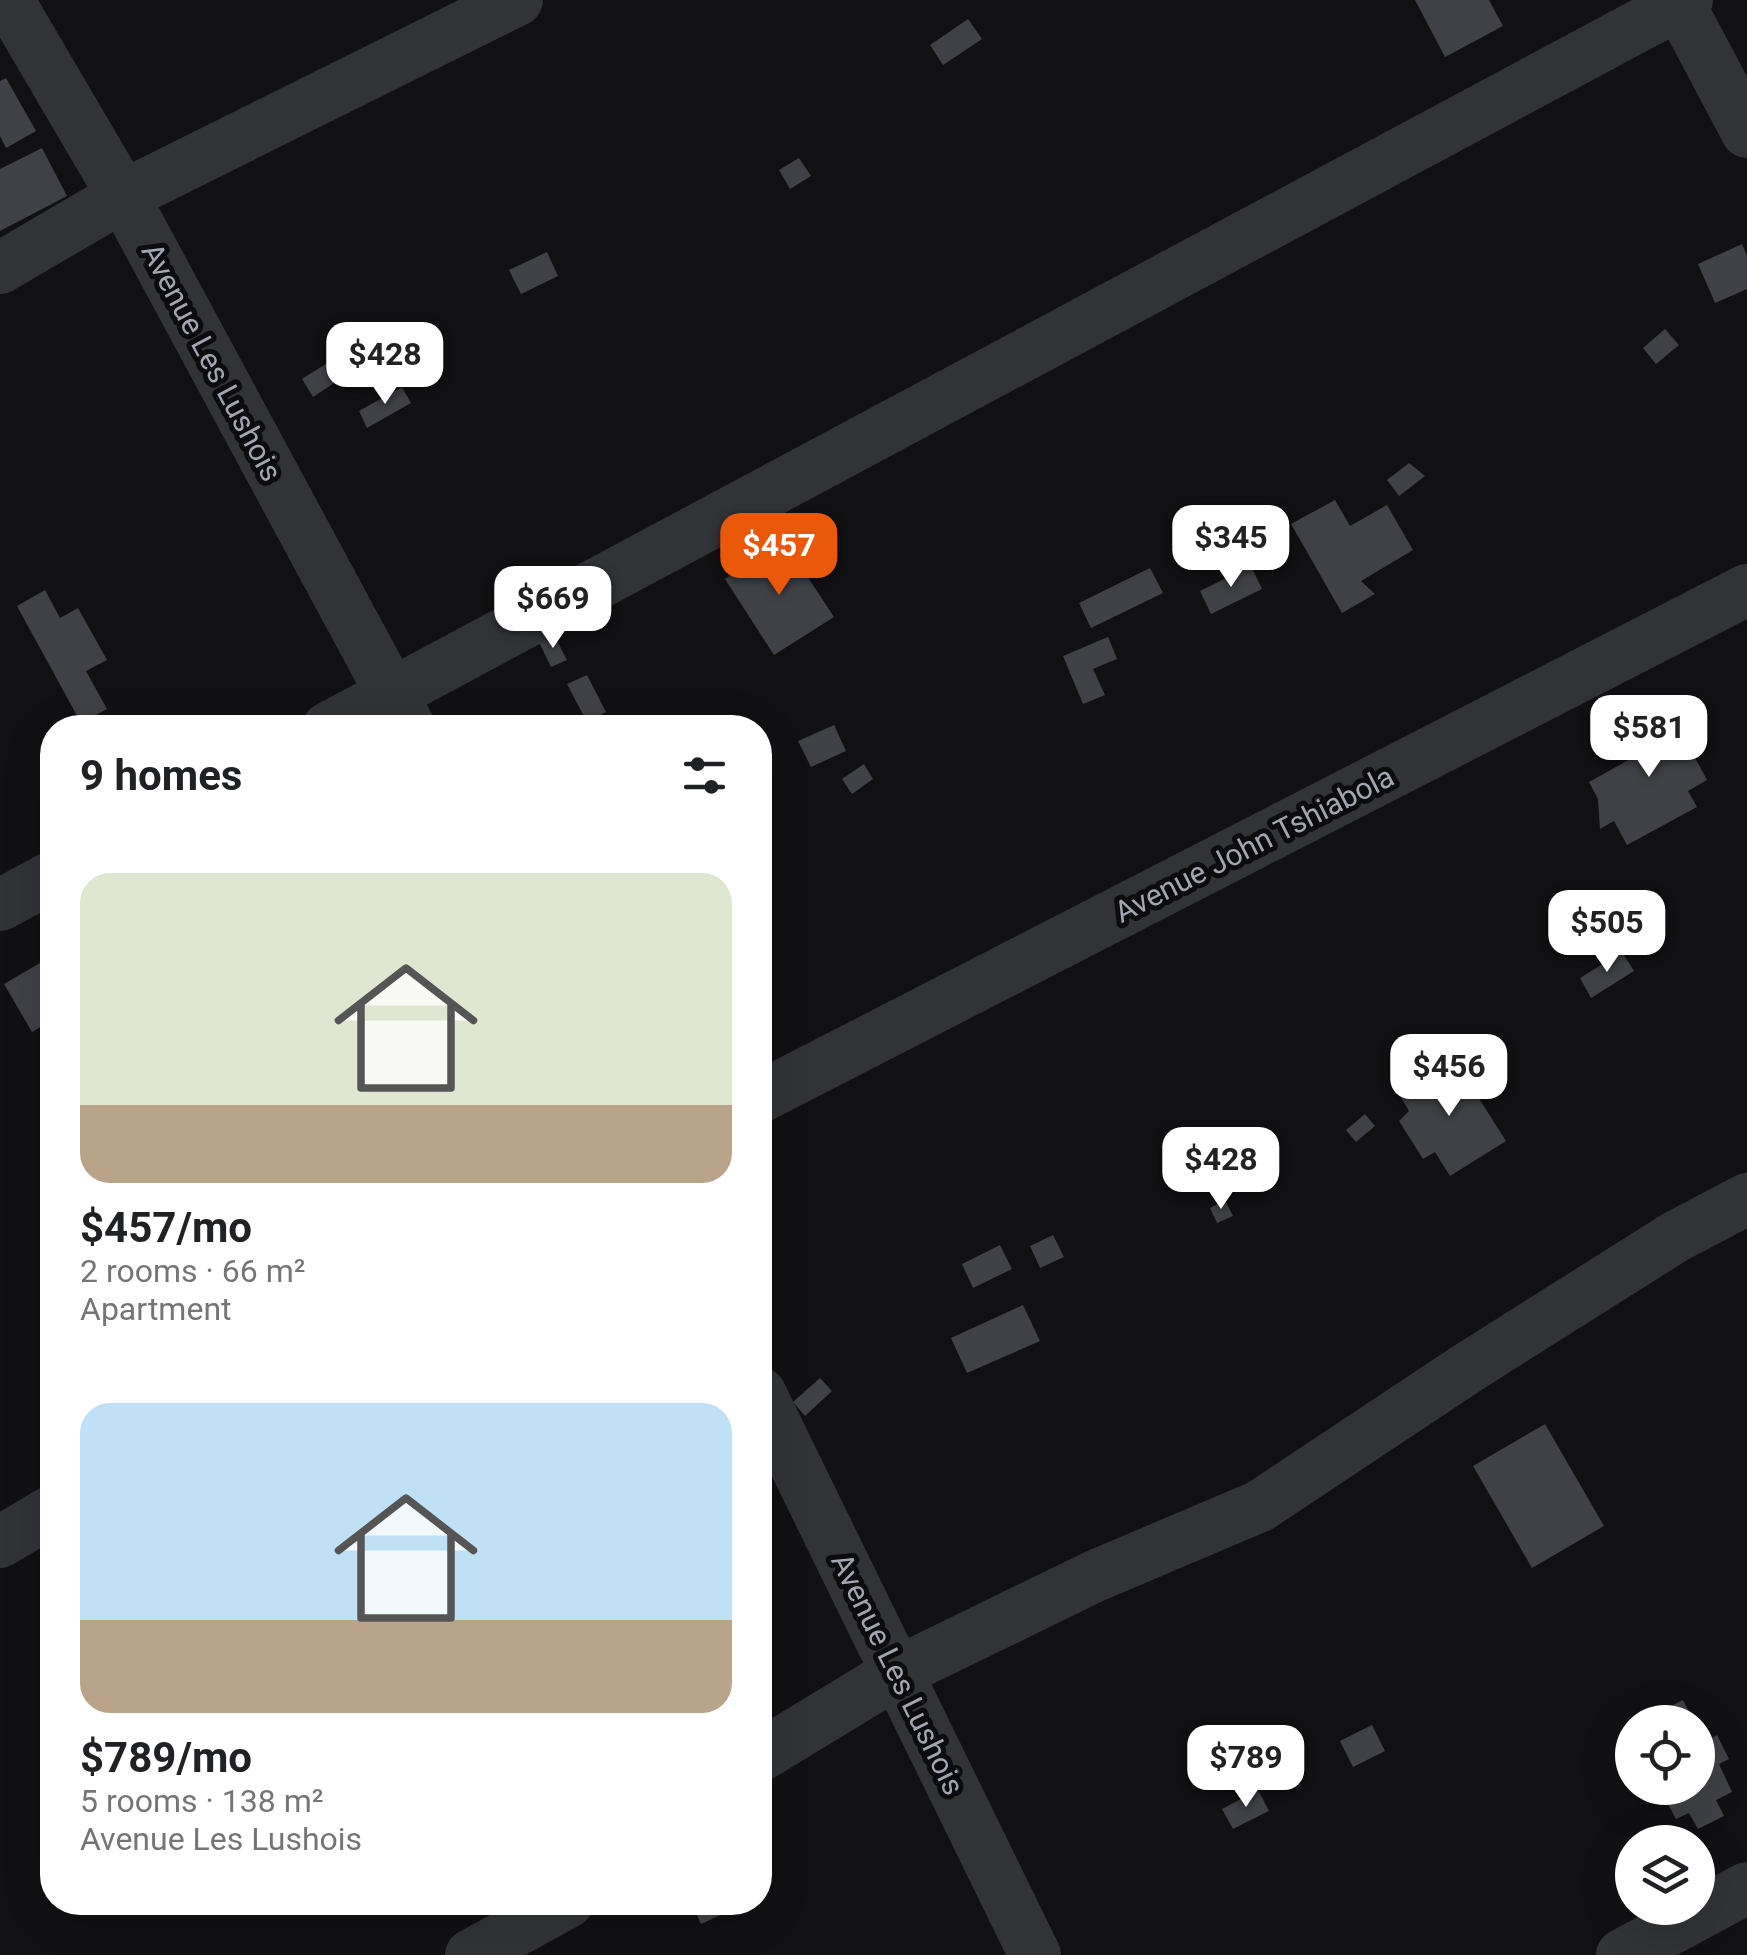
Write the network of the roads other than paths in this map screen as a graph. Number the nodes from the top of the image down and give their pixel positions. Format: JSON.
{"nodes":[{"id":1,"x":8,"y":0,"type":"edge"},
{"id":2,"x":517,"y":0,"type":"edge"},
{"id":3,"x":1681,"y":1,"type":"edge"},
{"id":4,"x":1747,"y":132,"type":"edge"},
{"id":5,"x":123,"y":196,"type":"junction"},
{"id":6,"x":0,"y":268,"type":"edge"},
{"id":7,"x":1747,"y":590,"type":"edge"},
{"id":8,"x":400,"y":710,"type":"edge"},
{"id":9,"x":40,"y":884,"type":"edge"},
{"id":10,"x":0,"y":906,"type":"edge"},
{"id":11,"x":772,"y":1091,"type":"edge"},
{"id":12,"x":1747,"y":1200,"type":"edge"},
{"id":13,"x":772,"y":1418,"type":"edge"},
{"id":14,"x":40,"y":1517,"type":"edge"},
{"id":15,"x":0,"y":1542,"type":"edge"},
{"id":16,"x":898,"y":1672,"type":"junction"},
{"id":17,"x":772,"y":1749,"type":"edge"},
{"id":18,"x":1747,"y":1888,"type":"edge"},
{"id":19,"x":544,"y":1915,"type":"edge"},
{"id":20,"x":472,"y":1955,"type":"edge"},
{"id":21,"x":1035,"y":1955,"type":"edge"},
{"id":22,"x":1622,"y":1955,"type":"edge"}],
"edges":[{"from":1,"to":5,"type":"street","name":"Avenue Les Lushois"},
{"from":2,"to":5,"type":"street"},
{"from":3,"to":4,"type":"street"},
{"from":3,"to":8,"type":"street"},
{"from":5,"to":6,"type":"street"},
{"from":5,"to":8,"type":"street","name":"Avenue Les Lushois"},
{"from":7,"to":11,"type":"street","name":"Avenue John Tshiabola"},
{"from":9,"to":10,"type":"street"},
{"from":12,"to":16,"type":"street"},
{"from":13,"to":16,"type":"street","name":"Avenue Les Lushois"},
{"from":14,"to":15,"type":"street"},
{"from":16,"to":17,"type":"street"},
{"from":16,"to":21,"type":"street","name":"Avenue Les Lushois"},
{"from":18,"to":22,"type":"street"},
{"from":19,"to":20,"type":"street"}]}
